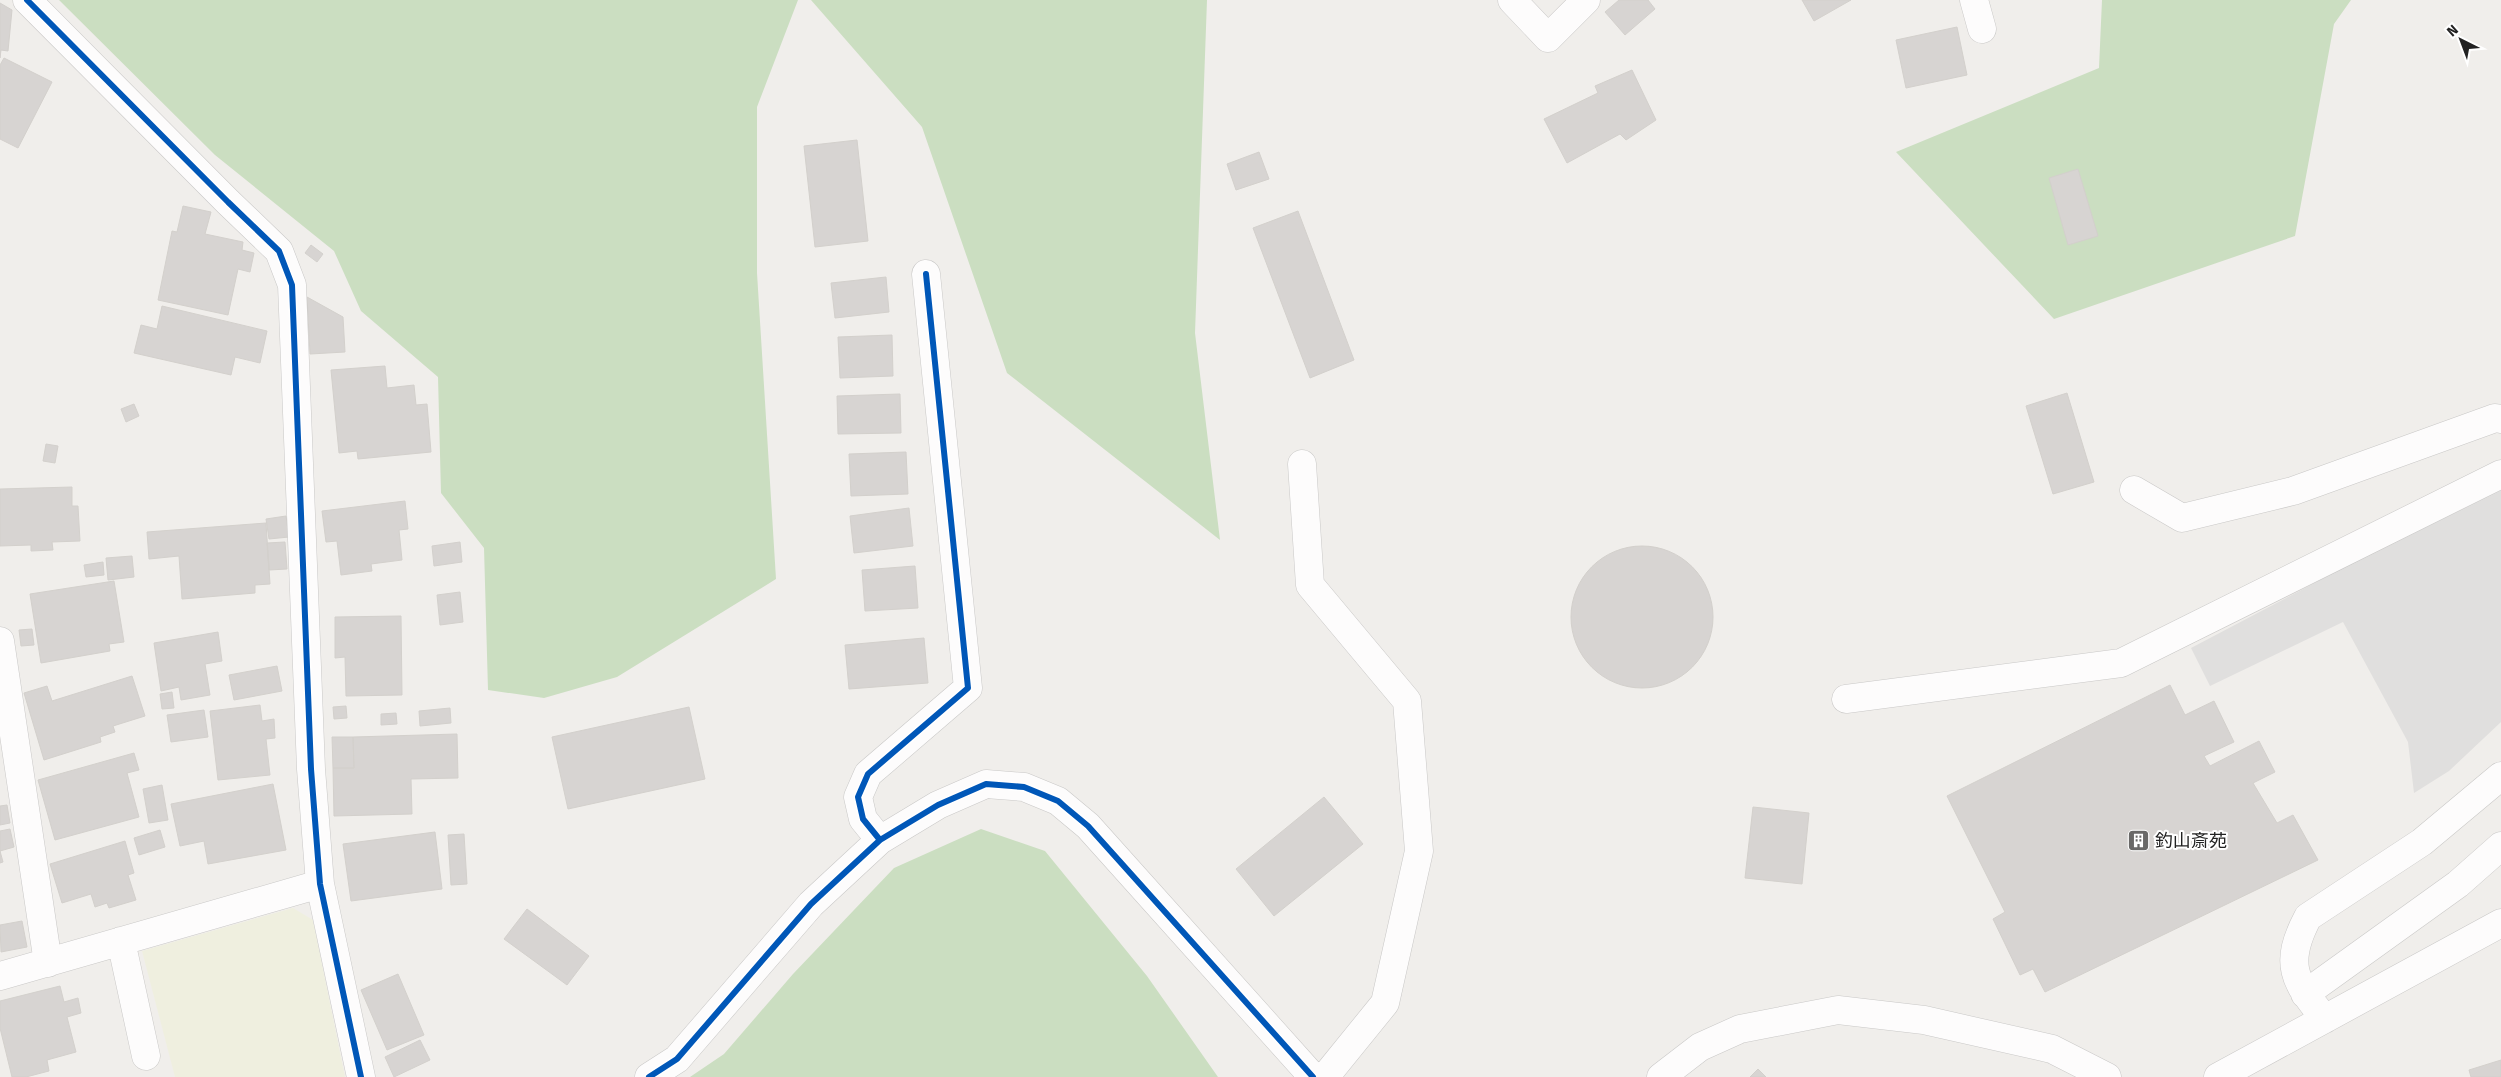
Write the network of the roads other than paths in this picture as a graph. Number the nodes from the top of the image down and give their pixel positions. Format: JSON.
{"nodes":[{"id":1,"x":27,"y":0,"type":"edge"},
{"id":2,"x":1512,"y":0,"type":"edge"},
{"id":3,"x":1586,"y":0,"type":"edge"},
{"id":4,"x":1974,"y":0,"type":"edge"},
{"id":5,"x":1982,"y":30,"type":"dead end"},
{"id":6,"x":926,"y":274,"type":"dead end"},
{"id":7,"x":2501,"y":418,"type":"edge"},
{"id":8,"x":1302,"y":464,"type":"dead end"},
{"id":9,"x":2501,"y":474,"type":"edge"},
{"id":10,"x":2134,"y":490,"type":"dead end"},
{"id":11,"x":0,"y":641,"type":"edge"},
{"id":12,"x":1846,"y":699,"type":"dead end"},
{"id":13,"x":2501,"y":776,"type":"edge"},
{"id":14,"x":880,"y":840,"type":"junction"},
{"id":15,"x":2501,"y":846,"type":"edge"},
{"id":16,"x":320,"y":884,"type":"junction"},
{"id":17,"x":2501,"y":923,"type":"edge"},
{"id":18,"x":121,"y":941,"type":"junction"},
{"id":19,"x":48,"y":963,"type":"junction"},
{"id":20,"x":0,"y":976,"type":"edge"},
{"id":21,"x":2306,"y":994,"type":"junction"},
{"id":22,"x":2325,"y":1019,"type":"junction"},
{"id":23,"x":146,"y":1056,"type":"dead end"},
{"id":24,"x":361,"y":1077,"type":"edge"},
{"id":25,"x":648,"y":1077,"type":"edge"},
{"id":26,"x":1314,"y":1077,"type":"edge"},
{"id":27,"x":1325,"y":1077,"type":"edge"},
{"id":28,"x":1661,"y":1077,"type":"edge"},
{"id":29,"x":2107,"y":1077,"type":"edge"},
{"id":30,"x":2218,"y":1077,"type":"edge"}],
"edges":[{"from":1,"to":16,"type":"street"},
{"from":2,"to":3,"type":"street"},
{"from":4,"to":5,"type":"street"},
{"from":6,"to":14,"type":"street"},
{"from":7,"to":10,"type":"street"},
{"from":8,"to":27,"type":"street"},
{"from":9,"to":12,"type":"street"},
{"from":11,"to":19,"type":"street"},
{"from":13,"to":21,"type":"street"},
{"from":14,"to":25,"type":"street"},
{"from":14,"to":26,"type":"street"},
{"from":15,"to":21,"type":"street"},
{"from":16,"to":18,"type":"street"},
{"from":16,"to":24,"type":"street"},
{"from":17,"to":22,"type":"street"},
{"from":18,"to":19,"type":"street"},
{"from":18,"to":23,"type":"street"},
{"from":19,"to":20,"type":"street"},
{"from":21,"to":22,"type":"street"},
{"from":22,"to":30,"type":"street"},
{"from":28,"to":29,"type":"street"}]}
